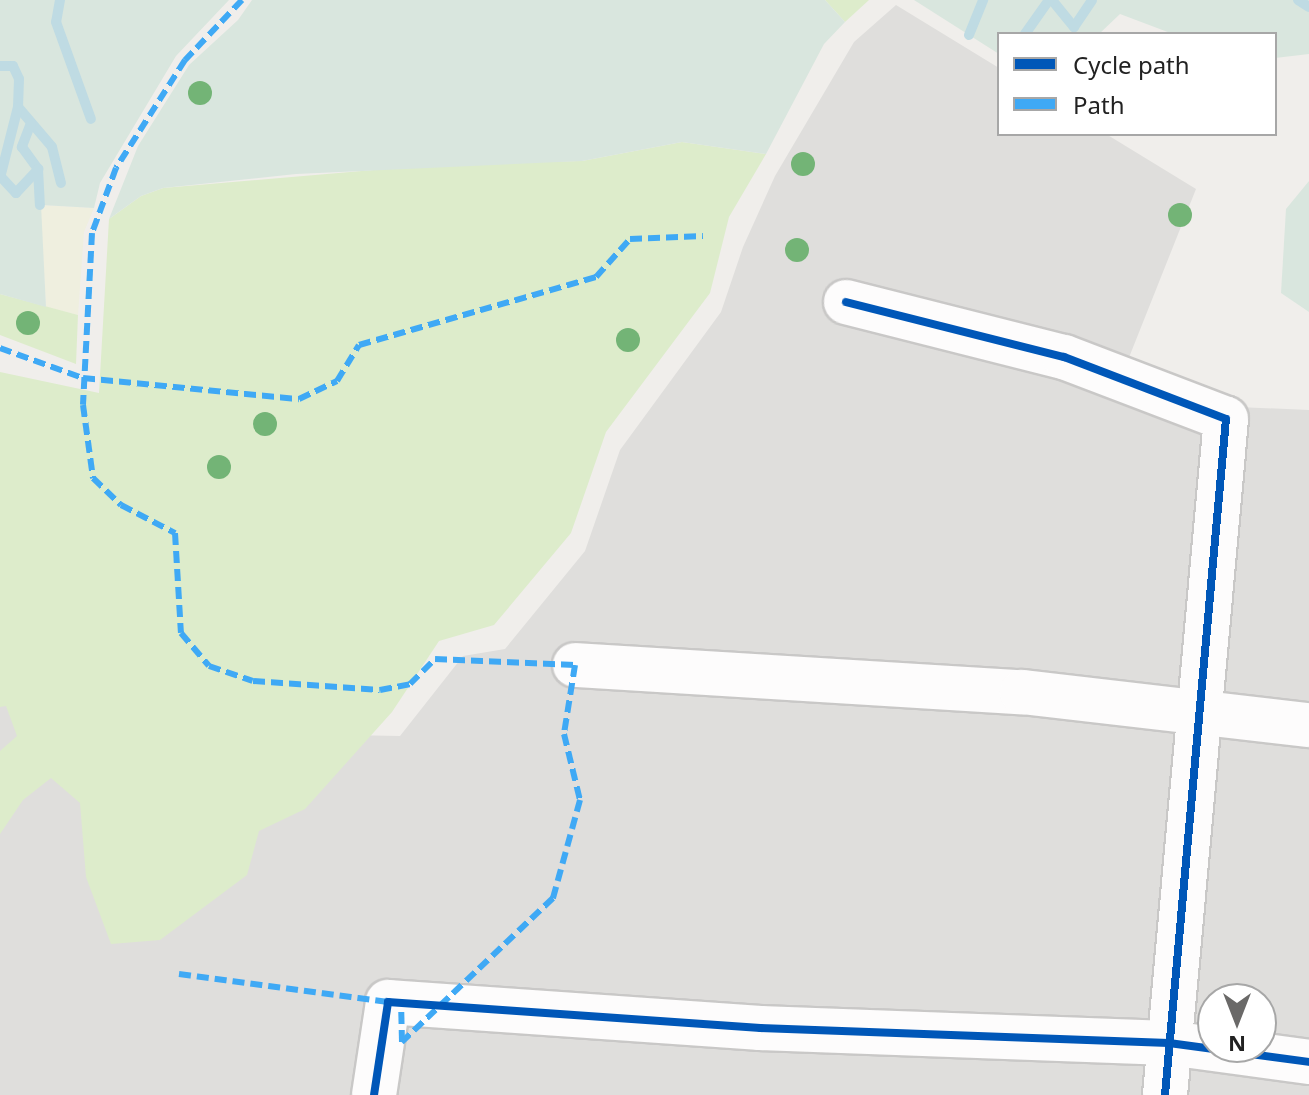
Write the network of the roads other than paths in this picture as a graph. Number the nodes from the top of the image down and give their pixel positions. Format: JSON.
{"nodes":[{"id":1,"x":846,"y":302,"type":"dead end"},
{"id":2,"x":575,"y":665,"type":"dead end"},
{"id":3,"x":1197,"y":710,"type":"junction"},
{"id":4,"x":1309,"y":725,"type":"edge"},
{"id":5,"x":1169,"y":1043,"type":"junction"},
{"id":6,"x":1309,"y":1062,"type":"edge"},
{"id":7,"x":374,"y":1095,"type":"edge"},
{"id":8,"x":1165,"y":1095,"type":"edge"}],
"edges":[{"from":1,"to":3,"type":"street"},
{"from":2,"to":3,"type":"street"},
{"from":3,"to":4,"type":"street"},
{"from":3,"to":5,"type":"street"},
{"from":5,"to":6,"type":"street"},
{"from":5,"to":7,"type":"street"},
{"from":5,"to":8,"type":"street"}]}
